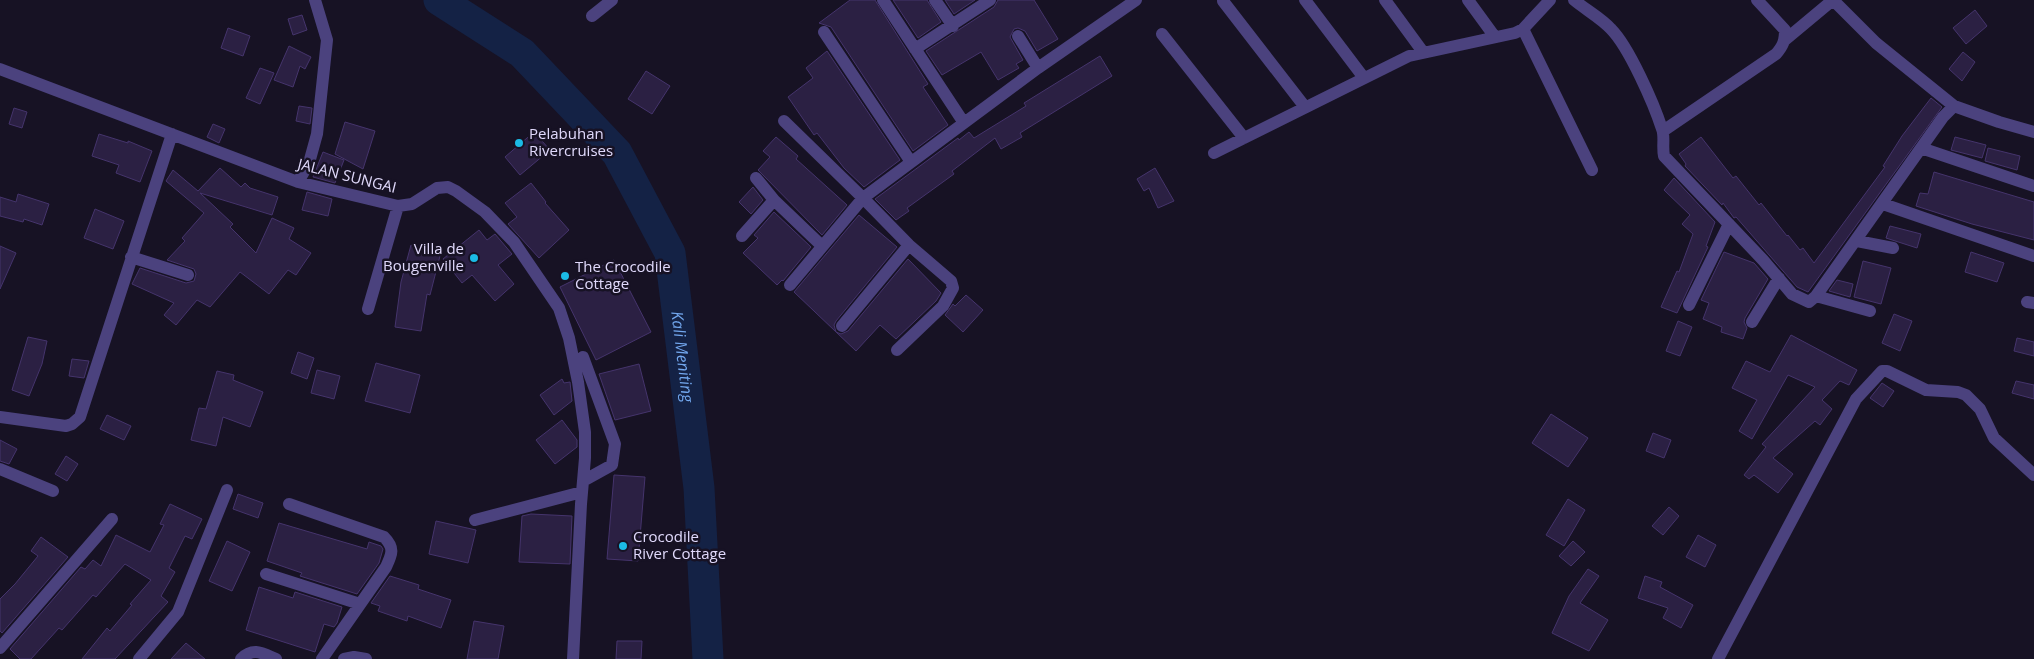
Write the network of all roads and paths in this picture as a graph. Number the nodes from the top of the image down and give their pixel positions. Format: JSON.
{"nodes":[{"id":1,"x":316,"y":0,"type":"edge"},
{"id":2,"x":612,"y":0,"type":"edge"},
{"id":3,"x":884,"y":0,"type":"edge"},
{"id":4,"x":935,"y":0,"type":"edge"},
{"id":5,"x":990,"y":0,"type":"edge"},
{"id":6,"x":1136,"y":0,"type":"edge"},
{"id":7,"x":1305,"y":0,"type":"edge"},
{"id":8,"x":1385,"y":0,"type":"edge"},
{"id":9,"x":1468,"y":0,"type":"edge"},
{"id":10,"x":1550,"y":0,"type":"edge"},
{"id":11,"x":1574,"y":0,"type":"edge"},
{"id":12,"x":1757,"y":0,"type":"edge"},
{"id":13,"x":1833,"y":0,"type":"edge"},
{"id":14,"x":1223,"y":1,"type":"edge"},
{"id":15,"x":592,"y":16,"type":"dead end"},
{"id":16,"x":953,"y":26,"type":"junction"},
{"id":17,"x":1523,"y":29,"type":"junction"},
{"id":18,"x":824,"y":32,"type":"dead end"},
{"id":19,"x":1162,"y":34,"type":"dead end"},
{"id":20,"x":1018,"y":36,"type":"dead end"},
{"id":21,"x":1495,"y":37,"type":"junction"},
{"id":22,"x":1785,"y":40,"type":"junction"},
{"id":23,"x":915,"y":49,"type":"junction"},
{"id":24,"x":1423,"y":52,"type":"junction"},
{"id":25,"x":1038,"y":68,"type":"junction"},
{"id":26,"x":0,"y":69,"type":"edge"},
{"id":27,"x":1364,"y":78,"type":"junction"},
{"id":28,"x":1954,"y":106,"type":"junction"},
{"id":29,"x":1305,"y":107,"type":"junction"},
{"id":30,"x":784,"y":121,"type":"dead end"},
{"id":31,"x":964,"y":123,"type":"junction"},
{"id":32,"x":1663,"y":131,"type":"junction"},
{"id":33,"x":2034,"y":132,"type":"edge"},
{"id":34,"x":172,"y":134,"type":"junction"},
{"id":35,"x":1244,"y":138,"type":"junction"},
{"id":36,"x":1921,"y":148,"type":"junction"},
{"id":37,"x":1214,"y":153,"type":"dead end"},
{"id":38,"x":911,"y":162,"type":"junction"},
{"id":39,"x":1592,"y":170,"type":"dead end"},
{"id":40,"x":756,"y":178,"type":"dead end"},
{"id":41,"x":298,"y":182,"type":"junction"},
{"id":42,"x":2034,"y":186,"type":"edge"},
{"id":43,"x":863,"y":198,"type":"junction"},
{"id":44,"x":774,"y":200,"type":"junction"},
{"id":45,"x":1883,"y":204,"type":"junction"},
{"id":46,"x":398,"y":206,"type":"junction"},
{"id":47,"x":1729,"y":224,"type":"junction"},
{"id":48,"x":742,"y":236,"type":"dead end"},
{"id":49,"x":1857,"y":241,"type":"junction"},
{"id":50,"x":909,"y":245,"type":"junction"},
{"id":51,"x":822,"y":246,"type":"junction"},
{"id":52,"x":1893,"y":248,"type":"dead end"},
{"id":53,"x":131,"y":256,"type":"junction"},
{"id":54,"x":2034,"y":256,"type":"edge"},
{"id":55,"x":188,"y":274,"type":"dead end"},
{"id":56,"x":1779,"y":278,"type":"junction"},
{"id":57,"x":790,"y":285,"type":"dead end"},
{"id":58,"x":1816,"y":296,"type":"junction"},
{"id":59,"x":1689,"y":305,"type":"dead end"},
{"id":60,"x":368,"y":309,"type":"dead end"},
{"id":61,"x":1870,"y":311,"type":"dead end"},
{"id":62,"x":1752,"y":322,"type":"dead end"},
{"id":63,"x":842,"y":326,"type":"dead end"},
{"id":64,"x":897,"y":350,"type":"dead end"},
{"id":65,"x":583,"y":357,"type":"dead end"},
{"id":66,"x":0,"y":417,"type":"edge"},
{"id":67,"x":0,"y":469,"type":"edge"},
{"id":68,"x":2034,"y":475,"type":"edge"},
{"id":69,"x":583,"y":486,"type":"junction"},
{"id":70,"x":227,"y":490,"type":"dead end"},
{"id":71,"x":52,"y":491,"type":"dead end"},
{"id":72,"x":289,"y":504,"type":"dead end"},
{"id":73,"x":112,"y":519,"type":"dead end"},
{"id":74,"x":475,"y":520,"type":"dead end"},
{"id":75,"x":266,"y":574,"type":"dead end"},
{"id":76,"x":360,"y":604,"type":"junction"},
{"id":77,"x":0,"y":648,"type":"edge"},
{"id":78,"x":0,"y":656,"type":"edge"},
{"id":79,"x":4,"y":659,"type":"edge"},
{"id":80,"x":139,"y":659,"type":"edge"},
{"id":81,"x":241,"y":659,"type":"edge"},
{"id":82,"x":276,"y":659,"type":"edge"},
{"id":83,"x":322,"y":659,"type":"edge"},
{"id":84,"x":344,"y":659,"type":"edge"},
{"id":85,"x":366,"y":659,"type":"edge"},
{"id":86,"x":573,"y":659,"type":"edge"},
{"id":87,"x":1718,"y":659,"type":"edge"}],
"edges":[{"from":1,"to":41,"type":"street"},
{"from":2,"to":15,"type":"street"},
{"from":3,"to":23,"type":"street"},
{"from":4,"to":16,"type":"street"},
{"from":5,"to":16,"type":"street"},
{"from":6,"to":25,"type":"street"},
{"from":7,"to":27,"type":"street"},
{"from":8,"to":24,"type":"street"},
{"from":9,"to":21,"type":"street"},
{"from":10,"to":17,"type":"street"},
{"from":11,"to":32,"type":"street"},
{"from":12,"to":22,"type":"street"},
{"from":13,"to":22,"type":"street"},
{"from":13,"to":28,"type":"street"},
{"from":14,"to":29,"type":"street"},
{"from":16,"to":23,"type":"street"},
{"from":17,"to":21,"type":"street"},
{"from":17,"to":39,"type":"street"},
{"from":18,"to":38,"type":"street"},
{"from":19,"to":35,"type":"street"},
{"from":20,"to":25,"type":"street"},
{"from":21,"to":24,"type":"street"},
{"from":22,"to":32,"type":"street"},
{"from":23,"to":31,"type":"street"},
{"from":24,"to":27,"type":"street"},
{"from":25,"to":31,"type":"street"},
{"from":26,"to":34,"type":"street","name":"JALAN SUNGAI"},
{"from":27,"to":29,"type":"street"},
{"from":28,"to":33,"type":"street"},
{"from":28,"to":36,"type":"street"},
{"from":29,"to":35,"type":"street"},
{"from":30,"to":43,"type":"street"},
{"from":31,"to":38,"type":"street"},
{"from":32,"to":47,"type":"street"},
{"from":34,"to":41,"type":"street","name":"JALAN SUNGAI"},
{"from":34,"to":53,"type":"street"},
{"from":35,"to":37,"type":"street"},
{"from":36,"to":42,"type":"street"},
{"from":36,"to":45,"type":"street"},
{"from":38,"to":43,"type":"street"},
{"from":40,"to":44,"type":"street"},
{"from":41,"to":46,"type":"street","name":"JALAN SUNGAI"},
{"from":43,"to":50,"type":"street"},
{"from":43,"to":51,"type":"street"},
{"from":44,"to":48,"type":"street"},
{"from":44,"to":51,"type":"street"},
{"from":45,"to":49,"type":"street"},
{"from":45,"to":54,"type":"street"},
{"from":46,"to":60,"type":"street"},
{"from":46,"to":69,"type":"street","name":"JALAN SUNGAI"},
{"from":47,"to":56,"type":"street"},
{"from":47,"to":59,"type":"street"},
{"from":49,"to":52,"type":"street"},
{"from":49,"to":58,"type":"street"},
{"from":50,"to":63,"type":"street"},
{"from":50,"to":64,"type":"street"},
{"from":51,"to":57,"type":"street"},
{"from":53,"to":55,"type":"street"},
{"from":53,"to":66,"type":"street"},
{"from":56,"to":58,"type":"street"},
{"from":56,"to":62,"type":"street"},
{"from":58,"to":61,"type":"street"},
{"from":65,"to":69,"type":"street"},
{"from":67,"to":71,"type":"street"},
{"from":68,"to":87,"type":"street"},
{"from":69,"to":74,"type":"street"},
{"from":69,"to":86,"type":"street"},
{"from":70,"to":80,"type":"street"},
{"from":72,"to":76,"type":"street"},
{"from":73,"to":77,"type":"street"},
{"from":75,"to":76,"type":"street"},
{"from":76,"to":83,"type":"street"},
{"from":78,"to":79,"type":"street"},
{"from":81,"to":82,"type":"street"},
{"from":84,"to":85,"type":"street"}]}
